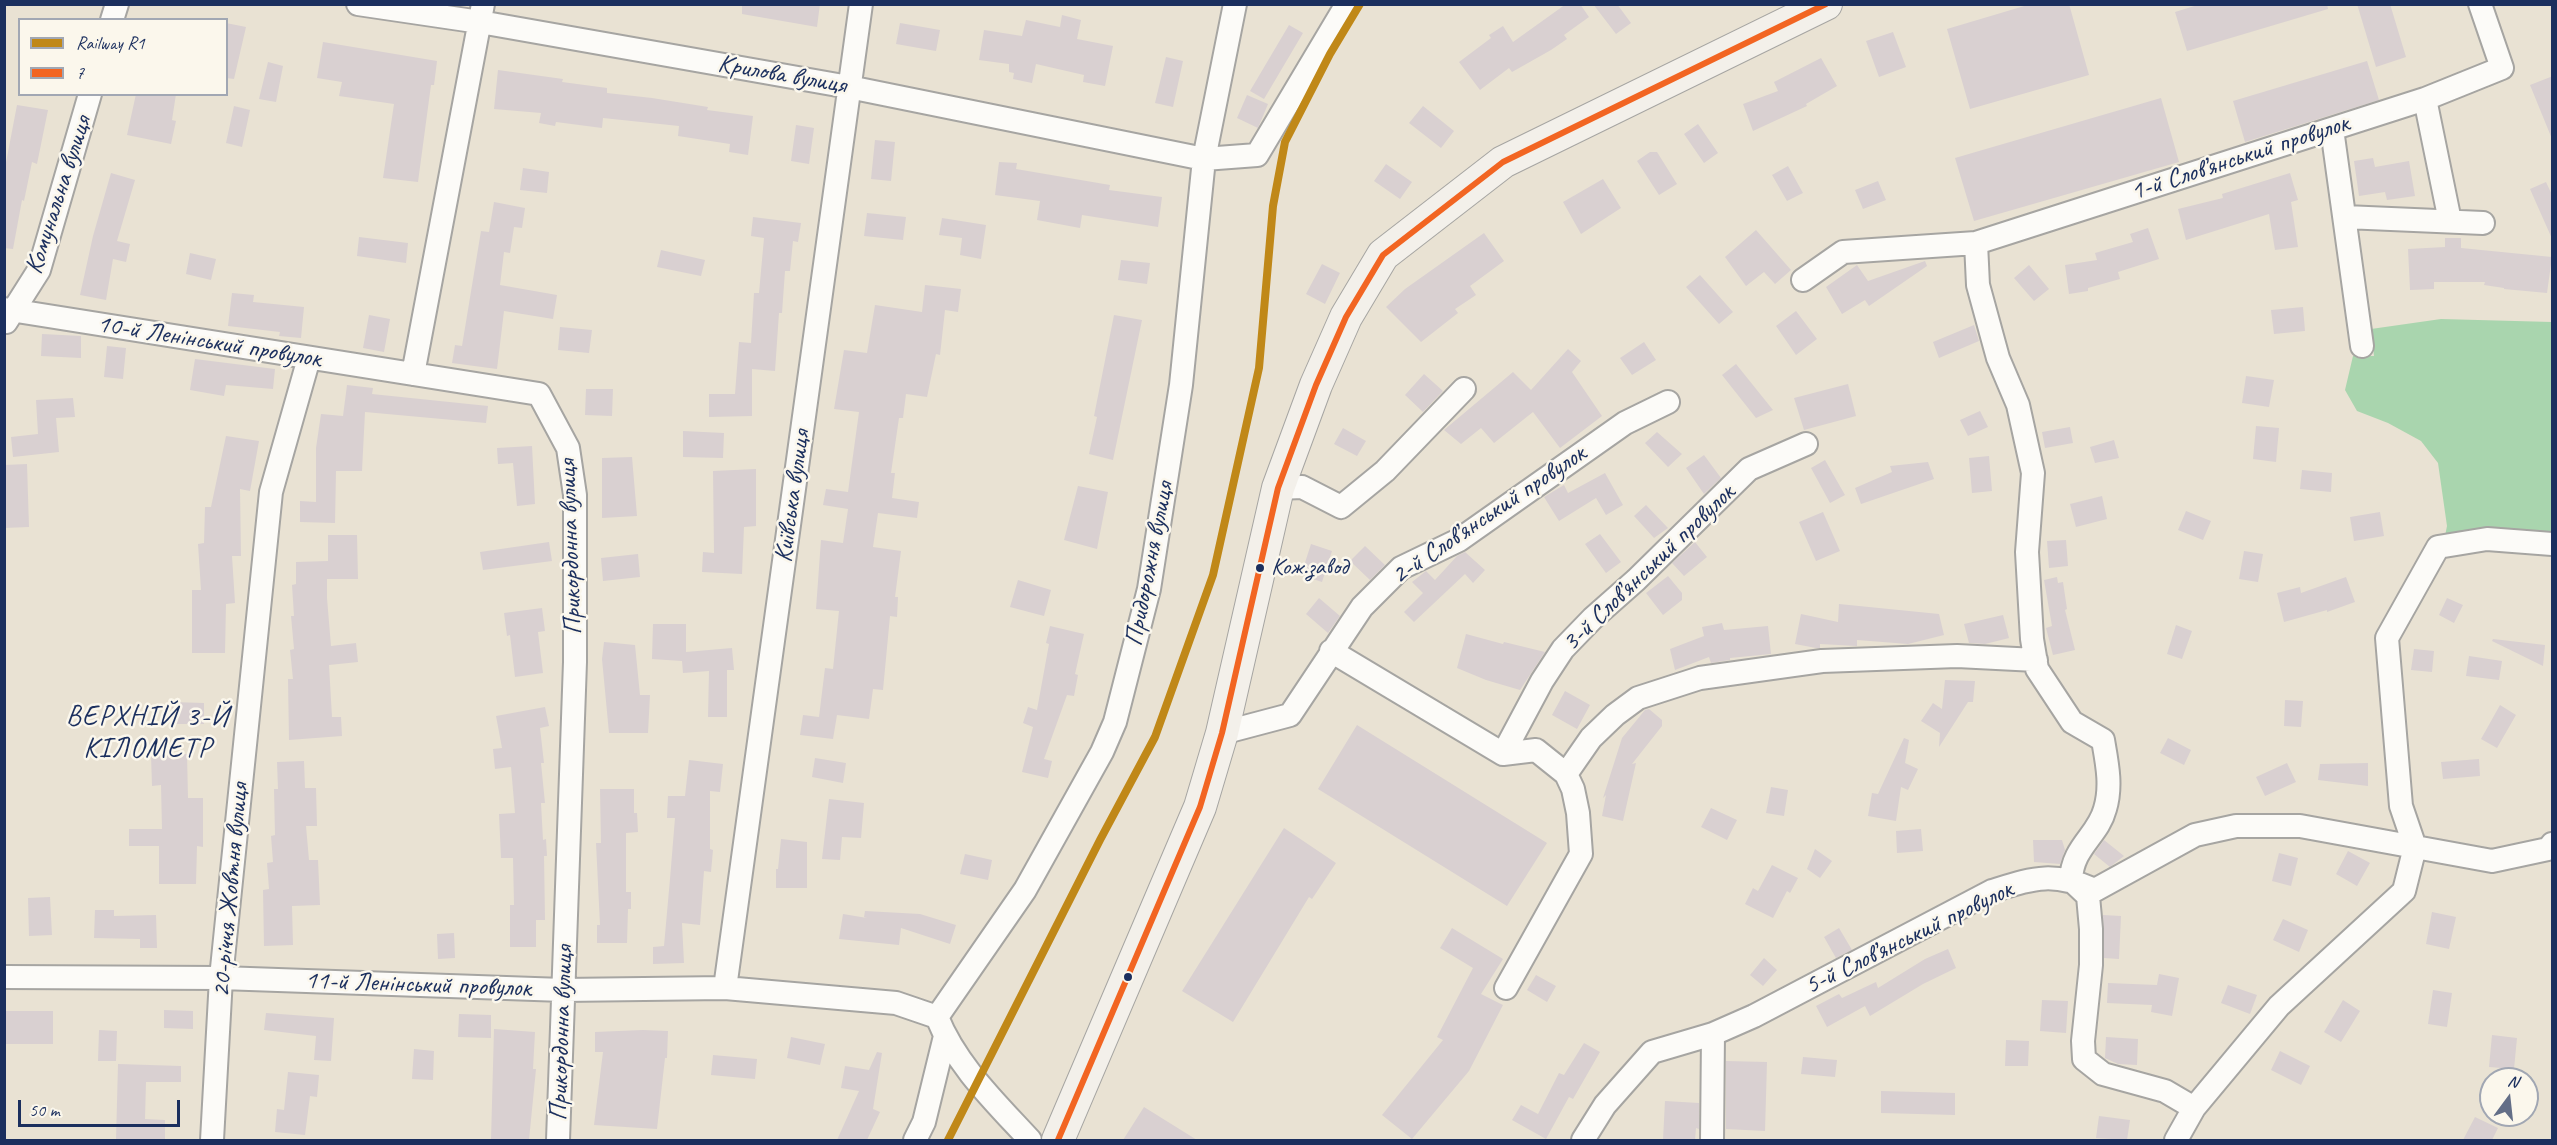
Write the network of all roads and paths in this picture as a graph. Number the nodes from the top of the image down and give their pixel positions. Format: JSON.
{"nodes":[{"id":1,"x":358,"y":4,"type":"edge"},
{"id":2,"x":861,"y":4,"type":"edge"},
{"id":3,"x":1235,"y":4,"type":"edge"},
{"id":4,"x":1347,"y":4,"type":"edge"},
{"id":5,"x":1826,"y":4,"type":"edge"},
{"id":6,"x":2480,"y":4,"type":"edge"},
{"id":7,"x":482,"y":13,"type":"edge"},
{"id":8,"x":849,"y":87,"type":"junction"},
{"id":9,"x":89,"y":96,"type":"edge"},
{"id":10,"x":2425,"y":99,"type":"junction"},
{"id":11,"x":2332,"y":129,"type":"junction"},
{"id":12,"x":1204,"y":159,"type":"junction"},
{"id":13,"x":2345,"y":217,"type":"junction"},
{"id":14,"x":2450,"y":221,"type":"junction"},
{"id":15,"x":2482,"y":224,"type":"dead end"},
{"id":16,"x":1976,"y":243,"type":"junction"},
{"id":17,"x":1803,"y":280,"type":"dead end"},
{"id":18,"x":7,"y":315,"type":"edge"},
{"id":19,"x":2362,"y":346,"type":"dead end"},
{"id":20,"x":309,"y":358,"type":"junction"},
{"id":21,"x":413,"y":374,"type":"junction"},
{"id":22,"x":1464,"y":389,"type":"dead end"},
{"id":23,"x":1668,"y":402,"type":"dead end"},
{"id":24,"x":1806,"y":444,"type":"dead end"},
{"id":25,"x":1278,"y":488,"type":"junction"},
{"id":26,"x":2553,"y":544,"type":"edge"},
{"id":27,"x":1331,"y":651,"type":"junction"},
{"id":28,"x":2036,"y":660,"type":"junction"},
{"id":29,"x":1222,"y":733,"type":"junction"},
{"id":30,"x":1503,"y":754,"type":"junction"},
{"id":31,"x":1566,"y":774,"type":"junction"},
{"id":32,"x":2553,"y":844,"type":"edge"},
{"id":33,"x":2415,"y":847,"type":"junction"},
{"id":34,"x":2071,"y":880,"type":"junction"},
{"id":35,"x":4,"y":977,"type":"edge"},
{"id":36,"x":221,"y":978,"type":"junction"},
{"id":37,"x":725,"y":988,"type":"junction"},
{"id":38,"x":1506,"y":988,"type":"dead end"},
{"id":39,"x":564,"y":990,"type":"junction"},
{"id":40,"x":941,"y":1027,"type":"junction"},
{"id":41,"x":1713,"y":1034,"type":"junction"},
{"id":42,"x":2194,"y":1108,"type":"junction"},
{"id":43,"x":212,"y":1140,"type":"edge"},
{"id":44,"x":558,"y":1140,"type":"edge"},
{"id":45,"x":915,"y":1140,"type":"edge"},
{"id":46,"x":1029,"y":1140,"type":"edge"},
{"id":47,"x":1058,"y":1140,"type":"edge"},
{"id":48,"x":1583,"y":1140,"type":"edge"},
{"id":49,"x":1712,"y":1140,"type":"edge"},
{"id":50,"x":2176,"y":1140,"type":"edge"}],
"edges":[{"from":1,"to":7,"type":"street","name":"Крилова вулиця"},
{"from":2,"to":8,"type":"street","name":"Київська вулиця"},
{"from":3,"to":12,"type":"street","name":"Придорожня вулиця"},
{"from":4,"to":12,"type":"street"},
{"from":5,"to":25,"type":"street"},
{"from":6,"to":10,"type":"street","name":"1-й Слов’янський провулок"},
{"from":7,"to":8,"type":"street","name":"Крилова вулиця"},
{"from":7,"to":21,"type":"street"},
{"from":8,"to":12,"type":"street","name":"Крилова вулиця"},
{"from":8,"to":37,"type":"street","name":"Київська вулиця"},
{"from":9,"to":18,"type":"street","name":"Комунальна вулиця"},
{"from":10,"to":11,"type":"street","name":"1-й Слов’янський провулок"},
{"from":10,"to":14,"type":"street"},
{"from":11,"to":13,"type":"street"},
{"from":11,"to":16,"type":"street","name":"1-й Слов’янський провулок"},
{"from":12,"to":40,"type":"street","name":"Придорожня вулиця"},
{"from":13,"to":14,"type":"street"},
{"from":13,"to":19,"type":"street"},
{"from":14,"to":15,"type":"street"},
{"from":16,"to":17,"type":"street","name":"1-й Слов’янський провулок"},
{"from":16,"to":28,"type":"street"},
{"from":18,"to":20,"type":"street","name":"10-й Ленінський провулок"},
{"from":20,"to":21,"type":"street","name":"10-й Ленінський провулок"},
{"from":20,"to":36,"type":"street","name":"20-річчя Жовтня вулиця"},
{"from":21,"to":39,"type":"street","name":"Прикордонна вулиця"},
{"from":22,"to":25,"type":"street"},
{"from":23,"to":27,"type":"street","name":"2-й Слов’янський провулок"},
{"from":24,"to":30,"type":"street","name":"3-й Слов’янський провулок"},
{"from":25,"to":29,"type":"street"},
{"from":26,"to":33,"type":"street"},
{"from":27,"to":29,"type":"street","name":"2-й Слов’янський провулок"},
{"from":27,"to":30,"type":"street"},
{"from":28,"to":31,"type":"street"},
{"from":28,"to":34,"type":"street"},
{"from":29,"to":47,"type":"street"},
{"from":30,"to":31,"type":"street"},
{"from":31,"to":38,"type":"street"},
{"from":32,"to":33,"type":"street"},
{"from":33,"to":34,"type":"street","name":"5-й Слов’янський провулок"},
{"from":33,"to":42,"type":"street"},
{"from":34,"to":41,"type":"street","name":"5-й Слов’янський провулок"},
{"from":34,"to":42,"type":"street"},
{"from":35,"to":36,"type":"street","name":"11-й Ленінський провулок"},
{"from":36,"to":39,"type":"street","name":"11-й Ленінський провулок"},
{"from":36,"to":43,"type":"street","name":"20-річчя Жовтня вулиця"},
{"from":37,"to":39,"type":"street","name":"11-й Ленінський провулок"},
{"from":37,"to":40,"type":"street","name":"11-й Ленінський провулок"},
{"from":39,"to":44,"type":"street","name":"Прикордонна вулиця"},
{"from":40,"to":45,"type":"street","name":"Придорожня вулиця"},
{"from":40,"to":46,"type":"street"},
{"from":41,"to":48,"type":"street","name":"5-й Слов’янський провулок"},
{"from":41,"to":49,"type":"street"},
{"from":42,"to":50,"type":"street"}]}
